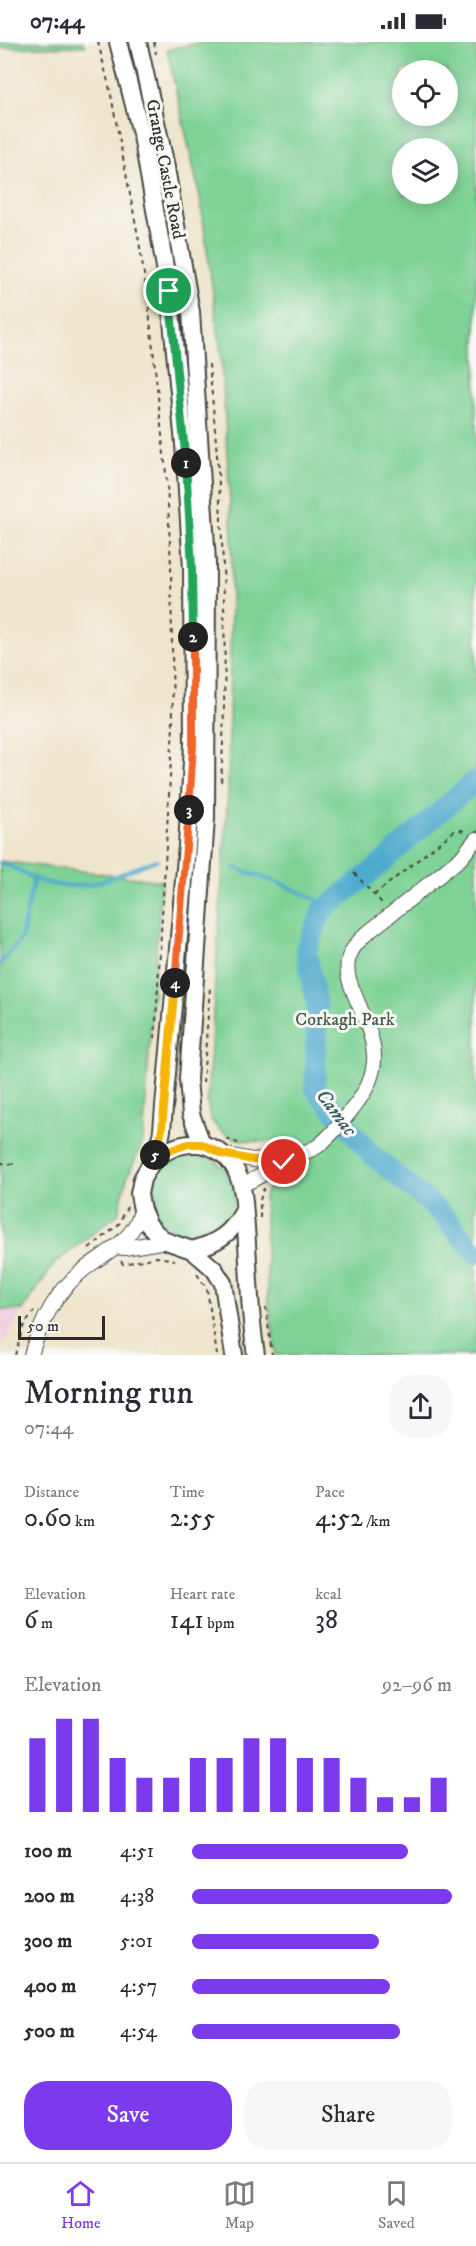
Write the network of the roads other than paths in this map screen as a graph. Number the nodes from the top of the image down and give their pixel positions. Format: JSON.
{"nodes":[{"id":1,"x":118,"y":42,"type":"edge"},
{"id":2,"x":138,"y":42,"type":"edge"},
{"id":3,"x":472,"y":837,"type":"edge"},
{"id":4,"x":202,"y":1144,"type":"junction"},
{"id":5,"x":222,"y":1154,"type":"junction"},
{"id":6,"x":291,"y":1157,"type":"junction"},
{"id":7,"x":150,"y":1164,"type":"junction"},
{"id":8,"x":241,"y":1185,"type":"junction"},
{"id":9,"x":135,"y":1205,"type":"junction"},
{"id":10,"x":244,"y":1210,"type":"junction"},
{"id":11,"x":166,"y":1240,"type":"junction"},
{"id":12,"x":115,"y":1247,"type":"junction"},
{"id":13,"x":192,"y":1250,"type":"junction"},
{"id":14,"x":31,"y":1355,"type":"edge"},
{"id":15,"x":234,"y":1355,"type":"edge"},
{"id":16,"x":256,"y":1355,"type":"edge"}],
"edges":[{"from":1,"to":7,"type":"main road","name":"Grange Castle Road"},
{"from":2,"to":4,"type":"main road","name":"Grange Castle Road"},
{"from":3,"to":6,"type":"street"},
{"from":4,"to":5,"type":"main road"},
{"from":4,"to":7,"type":"main road"},
{"from":5,"to":6,"type":"street"},
{"from":5,"to":8,"type":"main road"},
{"from":6,"to":8,"type":"street"},
{"from":7,"to":9,"type":"main road","name":"Grange Castle Road"},
{"from":8,"to":10,"type":"main road"},
{"from":9,"to":11,"type":"main road"},
{"from":9,"to":12,"type":"street"},
{"from":10,"to":13,"type":"main road"},
{"from":10,"to":16,"type":"main road"},
{"from":11,"to":12,"type":"street"},
{"from":11,"to":13,"type":"main road"},
{"from":12,"to":14,"type":"street"},
{"from":13,"to":15,"type":"main road"}]}
